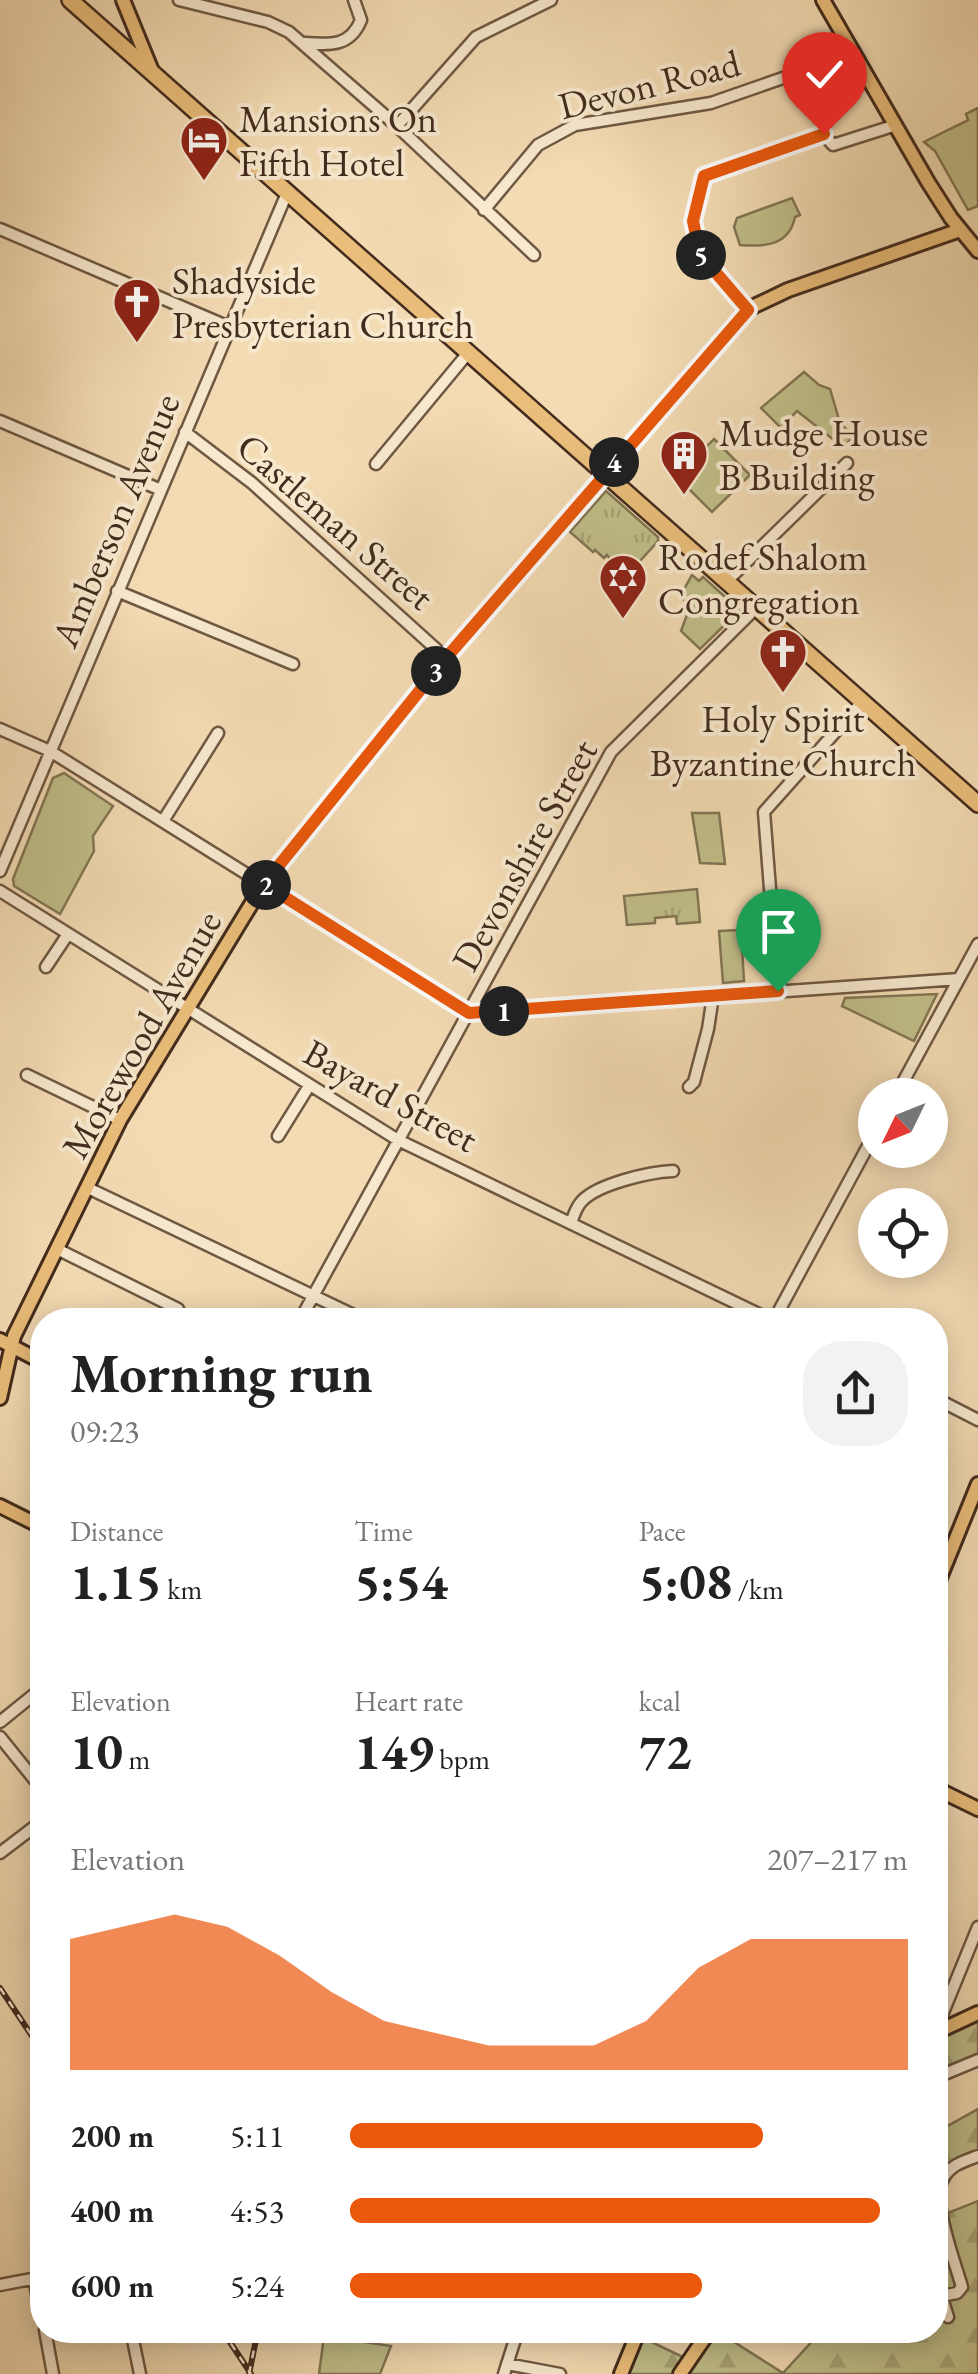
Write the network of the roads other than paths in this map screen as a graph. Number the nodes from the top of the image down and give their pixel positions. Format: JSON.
{"nodes":[{"id":1,"x":70,"y":0,"type":"edge"},
{"id":2,"x":124,"y":0,"type":"edge"},
{"id":3,"x":180,"y":0,"type":"edge"},
{"id":4,"x":354,"y":0,"type":"edge"},
{"id":5,"x":551,"y":0,"type":"edge"},
{"id":6,"x":823,"y":0,"type":"edge"},
{"id":7,"x":532,"y":4,"type":"edge"},
{"id":8,"x":303,"y":43,"type":"junction"},
{"id":9,"x":854,"y":53,"type":"junction"},
{"id":10,"x":153,"y":74,"type":"junction"},
{"id":11,"x":896,"y":124,"type":"junction"},
{"id":12,"x":397,"y":126,"type":"junction"},
{"id":13,"x":287,"y":193,"type":"junction"},
{"id":14,"x":484,"y":210,"type":"junction"},
{"id":15,"x":0,"y":230,"type":"edge"},
{"id":16,"x":960,"y":230,"type":"junction"},
{"id":17,"x":978,"y":251,"type":"edge"},
{"id":18,"x":534,"y":256,"type":"dead end"},
{"id":19,"x":748,"y":310,"type":"junction"},
{"id":20,"x":229,"y":327,"type":"junction"},
{"id":21,"x":468,"y":353,"type":"junction"},
{"id":22,"x":0,"y":421,"type":"edge"},
{"id":23,"x":185,"y":432,"type":"junction"},
{"id":24,"x":847,"y":463,"type":"dead end"},
{"id":25,"x":376,"y":464,"type":"dead end"},
{"id":26,"x":605,"y":474,"type":"junction"},
{"id":27,"x":161,"y":490,"type":"junction"},
{"id":28,"x":726,"y":582,"type":"junction"},
{"id":29,"x":118,"y":591,"type":"junction"},
{"id":30,"x":756,"y":608,"type":"junction"},
{"id":31,"x":446,"y":658,"type":"junction"},
{"id":32,"x":292,"y":664,"type":"dead end"},
{"id":33,"x":862,"y":702,"type":"junction"},
{"id":34,"x":0,"y":729,"type":"edge"},
{"id":35,"x":218,"y":733,"type":"dead end"},
{"id":36,"x":50,"y":751,"type":"junction"},
{"id":37,"x":978,"y":804,"type":"edge"},
{"id":38,"x":163,"y":821,"type":"junction"},
{"id":39,"x":0,"y":871,"type":"edge"},
{"id":40,"x":264,"y":884,"type":"junction"},
{"id":41,"x":0,"y":890,"type":"edge"},
{"id":42,"x":68,"y":934,"type":"junction"},
{"id":43,"x":978,"y":944,"type":"edge"},
{"id":44,"x":46,"y":968,"type":"dead end"},
{"id":45,"x":958,"y":979,"type":"junction"},
{"id":46,"x":778,"y":991,"type":"junction"},
{"id":47,"x":713,"y":996,"type":"junction"},
{"id":48,"x":187,"y":1008,"type":"junction"},
{"id":49,"x":469,"y":1013,"type":"junction"},
{"id":50,"x":27,"y":1075,"type":"dead end"},
{"id":51,"x":905,"y":1078,"type":"edge"},
{"id":52,"x":309,"y":1086,"type":"junction"},
{"id":53,"x":690,"y":1087,"type":"dead end"},
{"id":54,"x":120,"y":1120,"type":"junction"},
{"id":55,"x":278,"y":1136,"type":"dead end"},
{"id":56,"x":398,"y":1140,"type":"junction"},
{"id":57,"x":858,"y":1164,"type":"edge"},
{"id":58,"x":673,"y":1171,"type":"dead end"},
{"id":59,"x":88,"y":1188,"type":"junction"},
{"id":60,"x":571,"y":1223,"type":"junction"},
{"id":61,"x":57,"y":1249,"type":"junction"},
{"id":62,"x":313,"y":1295,"type":"junction"},
{"id":63,"x":176,"y":1308,"type":"edge"},
{"id":64,"x":306,"y":1308,"type":"edge"},
{"id":65,"x":340,"y":1308,"type":"edge"},
{"id":66,"x":747,"y":1308,"type":"edge"},
{"id":67,"x":779,"y":1308,"type":"edge"},
{"id":68,"x":5,"y":1343,"type":"edge"},
{"id":69,"x":30,"y":1356,"type":"edge"},
{"id":70,"x":0,"y":1398,"type":"edge"},
{"id":71,"x":948,"y":1405,"type":"edge"},
{"id":72,"x":978,"y":1420,"type":"edge"},
{"id":73,"x":978,"y":1484,"type":"edge"},
{"id":74,"x":0,"y":1506,"type":"edge"},
{"id":75,"x":30,"y":1521,"type":"edge"},
{"id":76,"x":948,"y":1558,"type":"edge"},
{"id":77,"x":30,"y":1698,"type":"edge"},
{"id":78,"x":0,"y":1722,"type":"edge"},
{"id":79,"x":0,"y":1737,"type":"edge"},
{"id":80,"x":30,"y":1775,"type":"edge"},
{"id":81,"x":948,"y":1795,"type":"edge"},
{"id":82,"x":978,"y":1809,"type":"edge"},
{"id":83,"x":30,"y":1830,"type":"edge"},
{"id":84,"x":0,"y":1853,"type":"edge"},
{"id":85,"x":978,"y":1927,"type":"edge"},
{"id":86,"x":948,"y":2001,"type":"edge"},
{"id":87,"x":978,"y":2012,"type":"edge"},
{"id":88,"x":948,"y":2027,"type":"edge"},
{"id":89,"x":978,"y":2060,"type":"edge"},
{"id":90,"x":948,"y":2073,"type":"edge"},
{"id":91,"x":978,"y":2156,"type":"edge"},
{"id":92,"x":948,"y":2173,"type":"edge"},
{"id":93,"x":948,"y":2229,"type":"edge"},
{"id":94,"x":30,"y":2279,"type":"edge"},
{"id":95,"x":0,"y":2285,"type":"edge"},
{"id":96,"x":948,"y":2295,"type":"edge"},
{"id":97,"x":47,"y":2343,"type":"edge"},
{"id":98,"x":134,"y":2343,"type":"edge"},
{"id":99,"x":514,"y":2343,"type":"edge"},
{"id":100,"x":634,"y":2343,"type":"edge"},
{"id":101,"x":701,"y":2343,"type":"edge"},
{"id":102,"x":506,"y":2369,"type":"edge"},
{"id":103,"x":560,"y":2373,"type":"edge"},
{"id":104,"x":53,"y":2374,"type":"edge"},
{"id":105,"x":140,"y":2374,"type":"edge"},
{"id":106,"x":621,"y":2374,"type":"edge"},
{"id":107,"x":680,"y":2374,"type":"edge"}],
"edges":[{"from":1,"to":10,"type":"highway"},
{"from":2,"to":10,"type":"main road"},
{"from":3,"to":8,"type":"street"},
{"from":4,"to":8,"type":"street"},
{"from":5,"to":7,"type":"street"},
{"from":6,"to":9,"type":"main road"},
{"from":7,"to":12,"type":"street"},
{"from":8,"to":12,"type":"street"},
{"from":9,"to":11,"type":"main road"},
{"from":9,"to":14,"type":"street","name":"Devon Road"},
{"from":10,"to":13,"type":"highway"},
{"from":11,"to":16,"type":"main road"},
{"from":11,"to":19,"type":"street"},
{"from":12,"to":14,"type":"street"},
{"from":13,"to":20,"type":"street","name":"Amberson Avenue"},
{"from":13,"to":21,"type":"highway"},
{"from":14,"to":18,"type":"street"},
{"from":15,"to":20,"type":"street"},
{"from":16,"to":17,"type":"main road"},
{"from":16,"to":19,"type":"main road","name":"Morewood Avenue"},
{"from":19,"to":26,"type":"main road","name":"Morewood Avenue"},
{"from":20,"to":23,"type":"street","name":"Amberson Avenue"},
{"from":21,"to":25,"type":"street"},
{"from":21,"to":26,"type":"highway"},
{"from":22,"to":27,"type":"street"},
{"from":23,"to":27,"type":"street","name":"Amberson Avenue"},
{"from":23,"to":31,"type":"street","name":"Castleman Street"},
{"from":24,"to":28,"type":"street"},
{"from":26,"to":28,"type":"highway"},
{"from":26,"to":31,"type":"main road","name":"Morewood Avenue"},
{"from":27,"to":29,"type":"street","name":"Amberson Avenue"},
{"from":28,"to":30,"type":"highway"},
{"from":29,"to":32,"type":"street"},
{"from":29,"to":36,"type":"street","name":"Amberson Avenue"},
{"from":30,"to":33,"type":"highway"},
{"from":30,"to":49,"type":"street","name":"Devonshire Street"},
{"from":31,"to":40,"type":"main road","name":"Morewood Avenue"},
{"from":33,"to":37,"type":"highway"},
{"from":33,"to":46,"type":"street"},
{"from":34,"to":36,"type":"street"},
{"from":35,"to":38,"type":"street"},
{"from":36,"to":38,"type":"street"},
{"from":36,"to":39,"type":"street","name":"Amberson Avenue"},
{"from":38,"to":40,"type":"street"},
{"from":40,"to":48,"type":"main road","name":"Morewood Avenue"},
{"from":40,"to":49,"type":"street"},
{"from":41,"to":42,"type":"street","name":"Bayard Street"},
{"from":42,"to":44,"type":"street"},
{"from":42,"to":48,"type":"street","name":"Bayard Street"},
{"from":43,"to":45,"type":"street"},
{"from":45,"to":46,"type":"street"},
{"from":45,"to":51,"type":"street"},
{"from":46,"to":47,"type":"street"},
{"from":47,"to":49,"type":"street"},
{"from":47,"to":53,"type":"street"},
{"from":48,"to":52,"type":"street","name":"Bayard Street"},
{"from":48,"to":54,"type":"main road","name":"Morewood Avenue"},
{"from":49,"to":56,"type":"street","name":"Devonshire Street"},
{"from":50,"to":54,"type":"street"},
{"from":52,"to":55,"type":"street"},
{"from":52,"to":56,"type":"street","name":"Bayard Street"},
{"from":54,"to":59,"type":"main road","name":"Morewood Avenue"},
{"from":56,"to":60,"type":"street","name":"Bayard Street"},
{"from":56,"to":62,"type":"street","name":"Devonshire Street"},
{"from":57,"to":67,"type":"street"},
{"from":58,"to":60,"type":"street"},
{"from":59,"to":61,"type":"main road","name":"Morewood Avenue"},
{"from":59,"to":62,"type":"street"},
{"from":60,"to":66,"type":"street","name":"Bayard Street"},
{"from":61,"to":63,"type":"street"},
{"from":61,"to":68,"type":"main road","name":"Morewood Avenue"},
{"from":62,"to":64,"type":"street","name":"Devonshire Street"},
{"from":62,"to":65,"type":"street"},
{"from":68,"to":69,"type":"main road"},
{"from":68,"to":70,"type":"main road","name":"Morewood Avenue"},
{"from":71,"to":72,"type":"street"},
{"from":73,"to":76,"type":"main road"},
{"from":74,"to":75,"type":"main road"},
{"from":77,"to":78,"type":"street"},
{"from":79,"to":80,"type":"street"},
{"from":81,"to":82,"type":"main road"},
{"from":83,"to":84,"type":"street"},
{"from":85,"to":86,"type":"street"},
{"from":87,"to":88,"type":"main road"},
{"from":89,"to":90,"type":"street"},
{"from":91,"to":92,"type":"street"},
{"from":93,"to":96,"type":"street"},
{"from":94,"to":95,"type":"street"},
{"from":97,"to":104,"type":"street"},
{"from":98,"to":105,"type":"street"},
{"from":99,"to":102,"type":"street"},
{"from":100,"to":106,"type":"main road"},
{"from":101,"to":107,"type":"main road"},
{"from":102,"to":103,"type":"street"}]}
